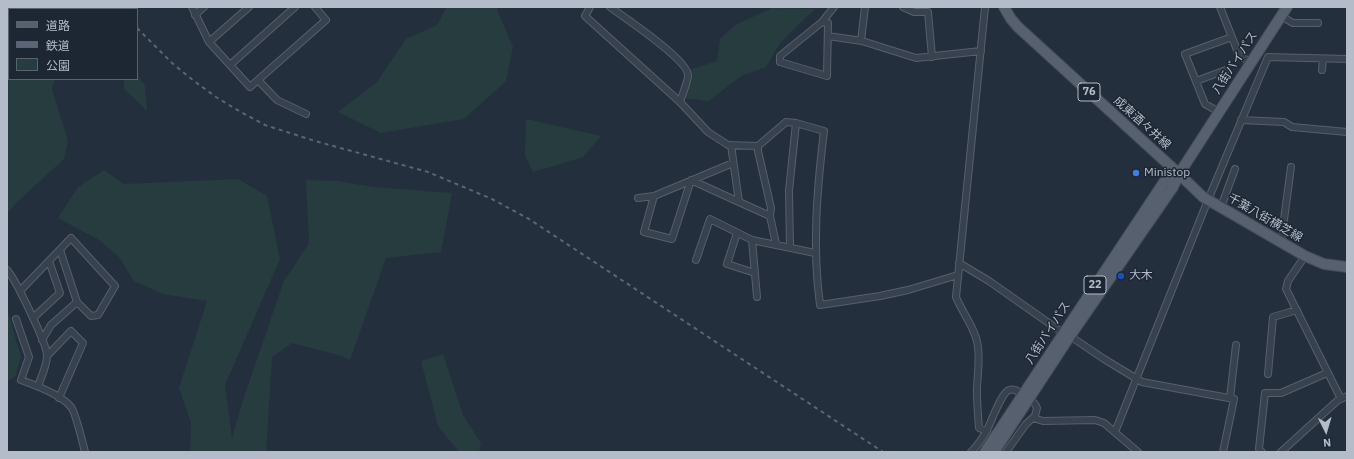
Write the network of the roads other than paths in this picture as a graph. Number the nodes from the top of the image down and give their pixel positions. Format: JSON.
{"nodes":[{"id":1,"x":192,"y":7,"type":"edge"},
{"id":2,"x":204,"y":7,"type":"edge"},
{"id":3,"x":249,"y":7,"type":"edge"},
{"id":4,"x":295,"y":7,"type":"edge"},
{"id":5,"x":315,"y":7,"type":"edge"},
{"id":6,"x":590,"y":7,"type":"edge"},
{"id":7,"x":610,"y":7,"type":"edge"},
{"id":8,"x":834,"y":7,"type":"edge"},
{"id":9,"x":865,"y":7,"type":"edge"},
{"id":10,"x":903,"y":7,"type":"edge"},
{"id":11,"x":985,"y":7,"type":"edge"},
{"id":12,"x":1004,"y":7,"type":"edge"},
{"id":13,"x":1220,"y":7,"type":"edge"},
{"id":14,"x":1287,"y":7,"type":"edge"},
{"id":15,"x":195,"y":15,"type":"junction"},
{"id":16,"x":1281,"y":16,"type":"junction"},
{"id":17,"x":822,"y":22,"type":"junction"},
{"id":18,"x":1318,"y":23,"type":"dead end"},
{"id":19,"x":828,"y":36,"type":"junction"},
{"id":20,"x":1232,"y":37,"type":"junction"},
{"id":21,"x":861,"y":41,"type":"junction"},
{"id":22,"x":209,"y":42,"type":"junction"},
{"id":23,"x":981,"y":51,"type":"junction"},
{"id":24,"x":932,"y":57,"type":"junction"},
{"id":25,"x":1323,"y":59,"type":"junction"},
{"id":26,"x":1347,"y":59,"type":"edge"},
{"id":27,"x":1251,"y":62,"type":"junction"},
{"id":28,"x":230,"y":65,"type":"junction"},
{"id":29,"x":1226,"y":70,"type":"dead end"},
{"id":30,"x":1322,"y":70,"type":"dead end"},
{"id":31,"x":258,"y":80,"type":"junction"},
{"id":32,"x":1196,"y":81,"type":"junction"},
{"id":33,"x":680,"y":102,"type":"junction"},
{"id":34,"x":1219,"y":112,"type":"junction"},
{"id":35,"x":306,"y":114,"type":"dead end"},
{"id":36,"x":1241,"y":120,"type":"junction"},
{"id":37,"x":796,"y":123,"type":"junction"},
{"id":38,"x":1347,"y":132,"type":"edge"},
{"id":39,"x":731,"y":145,"type":"junction"},
{"id":40,"x":758,"y":146,"type":"junction"},
{"id":41,"x":733,"y":162,"type":"junction"},
{"id":42,"x":1291,"y":167,"type":"dead end"},
{"id":43,"x":1235,"y":169,"type":"dead end"},
{"id":44,"x":1179,"y":174,"type":"junction"},
{"id":45,"x":691,"y":180,"type":"junction"},
{"id":46,"x":654,"y":196,"type":"junction"},
{"id":47,"x":638,"y":198,"type":"dead end"},
{"id":48,"x":1208,"y":200,"type":"junction"},
{"id":49,"x":739,"y":202,"type":"junction"},
{"id":50,"x":1221,"y":208,"type":"junction"},
{"id":51,"x":770,"y":216,"type":"junction"},
{"id":52,"x":737,"y":233,"type":"junction"},
{"id":53,"x":752,"y":240,"type":"junction"},
{"id":54,"x":1281,"y":242,"type":"junction"},
{"id":55,"x":776,"y":244,"type":"junction"},
{"id":56,"x":790,"y":247,"type":"junction"},
{"id":57,"x":60,"y":250,"type":"junction"},
{"id":58,"x":815,"y":253,"type":"junction"},
{"id":59,"x":1305,"y":256,"type":"junction"},
{"id":60,"x":696,"y":260,"type":"dead end"},
{"id":61,"x":49,"y":261,"type":"junction"},
{"id":62,"x":959,"y":263,"type":"junction"},
{"id":63,"x":1347,"y":267,"type":"edge"},
{"id":64,"x":7,"y":270,"type":"edge"},
{"id":65,"x":755,"y":273,"type":"junction"},
{"id":66,"x":958,"y":275,"type":"junction"},
{"id":67,"x":20,"y":291,"type":"junction"},
{"id":68,"x":757,"y":297,"type":"dead end"},
{"id":69,"x":77,"y":302,"type":"junction"},
{"id":70,"x":1297,"y":310,"type":"junction"},
{"id":71,"x":34,"y":318,"type":"junction"},
{"id":72,"x":16,"y":319,"type":"dead end"},
{"id":73,"x":1067,"y":335,"type":"junction"},
{"id":74,"x":42,"y":340,"type":"junction"},
{"id":75,"x":1236,"y":345,"type":"dead end"},
{"id":76,"x":48,"y":356,"type":"junction"},
{"id":77,"x":1327,"y":373,"type":"junction"},
{"id":78,"x":1268,"y":374,"type":"dead end"},
{"id":79,"x":1136,"y":379,"type":"junction"},
{"id":80,"x":38,"y":386,"type":"junction"},
{"id":81,"x":1347,"y":396,"type":"edge"},
{"id":82,"x":59,"y":398,"type":"junction"},
{"id":83,"x":1230,"y":398,"type":"junction"},
{"id":84,"x":1341,"y":400,"type":"junction"},
{"id":85,"x":1024,"y":401,"type":"junction"},
{"id":86,"x":1033,"y":418,"type":"junction"},
{"id":87,"x":986,"y":431,"type":"junction"},
{"id":88,"x":1115,"y":432,"type":"junction"},
{"id":89,"x":85,"y":452,"type":"edge"},
{"id":90,"x":971,"y":452,"type":"edge"},
{"id":91,"x":985,"y":452,"type":"edge"},
{"id":92,"x":994,"y":452,"type":"edge"},
{"id":93,"x":1006,"y":452,"type":"edge"},
{"id":94,"x":1138,"y":452,"type":"edge"},
{"id":95,"x":1223,"y":452,"type":"edge"},
{"id":96,"x":1262,"y":452,"type":"edge"},
{"id":97,"x":1281,"y":452,"type":"edge"}],
"edges":[{"from":1,"to":15,"type":"street"},
{"from":2,"to":15,"type":"street"},
{"from":3,"to":22,"type":"street"},
{"from":4,"to":28,"type":"street"},
{"from":5,"to":31,"type":"street"},
{"from":6,"to":33,"type":"street"},
{"from":7,"to":33,"type":"street"},
{"from":8,"to":17,"type":"street"},
{"from":9,"to":21,"type":"street"},
{"from":10,"to":24,"type":"street"},
{"from":11,"to":23,"type":"street"},
{"from":12,"to":44,"type":"main road","name":"成東酒々井線","number":"76"},
{"from":13,"to":20,"type":"street"},
{"from":14,"to":16,"type":"main road","name":"八街バイパス"},
{"from":15,"to":22,"type":"street"},
{"from":16,"to":18,"type":"street"},
{"from":16,"to":27,"type":"main road","name":"八街バイパス"},
{"from":17,"to":19,"type":"street"},
{"from":17,"to":19,"type":"street"},
{"from":19,"to":21,"type":"street"},
{"from":20,"to":27,"type":"street"},
{"from":20,"to":32,"type":"street"},
{"from":21,"to":24,"type":"street"},
{"from":22,"to":28,"type":"street"},
{"from":23,"to":24,"type":"street"},
{"from":23,"to":62,"type":"street"},
{"from":25,"to":26,"type":"street"},
{"from":25,"to":30,"type":"street"},
{"from":25,"to":36,"type":"street"},
{"from":27,"to":34,"type":"main road","name":"八街バイパス"},
{"from":28,"to":31,"type":"street"},
{"from":29,"to":32,"type":"street"},
{"from":31,"to":35,"type":"street"},
{"from":32,"to":34,"type":"street"},
{"from":33,"to":39,"type":"street"},
{"from":34,"to":44,"type":"main road","name":"八街バイパス"},
{"from":36,"to":38,"type":"street"},
{"from":36,"to":48,"type":"street"},
{"from":37,"to":40,"type":"street"},
{"from":37,"to":56,"type":"street"},
{"from":37,"to":58,"type":"street"},
{"from":39,"to":40,"type":"street"},
{"from":39,"to":41,"type":"street"},
{"from":40,"to":51,"type":"street"},
{"from":41,"to":45,"type":"street"},
{"from":41,"to":49,"type":"street"},
{"from":42,"to":54,"type":"street"},
{"from":43,"to":50,"type":"street"},
{"from":44,"to":48,"type":"main road","name":"千葉八街横芝線"},
{"from":44,"to":73,"type":"main road","name":"八街バイパス","number":"22"},
{"from":45,"to":46,"type":"street"},
{"from":45,"to":46,"type":"street"},
{"from":45,"to":49,"type":"street"},
{"from":46,"to":47,"type":"street"},
{"from":48,"to":50,"type":"main road","name":"千葉八街横芝線"},
{"from":48,"to":79,"type":"street"},
{"from":49,"to":51,"type":"street"},
{"from":50,"to":54,"type":"main road","name":"千葉八街横芝線"},
{"from":51,"to":55,"type":"street"},
{"from":52,"to":53,"type":"street"},
{"from":52,"to":60,"type":"street"},
{"from":52,"to":65,"type":"street"},
{"from":53,"to":55,"type":"street"},
{"from":53,"to":65,"type":"street"},
{"from":54,"to":59,"type":"main road","name":"千葉八街横芝線"},
{"from":55,"to":56,"type":"street"},
{"from":56,"to":58,"type":"street"},
{"from":57,"to":61,"type":"street"},
{"from":57,"to":69,"type":"street"},
{"from":57,"to":69,"type":"street"},
{"from":58,"to":66,"type":"street"},
{"from":59,"to":63,"type":"main road","name":"千葉八街横芝線"},
{"from":59,"to":70,"type":"street"},
{"from":61,"to":67,"type":"street"},
{"from":61,"to":71,"type":"street"},
{"from":62,"to":66,"type":"street"},
{"from":62,"to":73,"type":"street"},
{"from":64,"to":67,"type":"street"},
{"from":65,"to":68,"type":"street"},
{"from":66,"to":87,"type":"street"},
{"from":67,"to":71,"type":"street"},
{"from":69,"to":74,"type":"street"},
{"from":70,"to":77,"type":"street"},
{"from":70,"to":78,"type":"street"},
{"from":71,"to":74,"type":"street"},
{"from":72,"to":80,"type":"street"},
{"from":73,"to":79,"type":"street"},
{"from":73,"to":85,"type":"main road","name":"八街バイパス","number":"22"},
{"from":74,"to":76,"type":"street"},
{"from":75,"to":83,"type":"street"},
{"from":76,"to":80,"type":"street"},
{"from":76,"to":82,"type":"street"},
{"from":77,"to":84,"type":"street"},
{"from":77,"to":96,"type":"street"},
{"from":79,"to":83,"type":"street"},
{"from":79,"to":88,"type":"street"},
{"from":80,"to":82,"type":"street"},
{"from":81,"to":84,"type":"street"},
{"from":82,"to":89,"type":"street"},
{"from":83,"to":95,"type":"street"},
{"from":84,"to":97,"type":"street"},
{"from":85,"to":86,"type":"street"},
{"from":85,"to":87,"type":"street"},
{"from":85,"to":91,"type":"main road","name":"八街バイパス","number":"22"},
{"from":85,"to":92,"type":"main road","name":"八街バイパス","number":"22"},
{"from":86,"to":88,"type":"street"},
{"from":86,"to":93,"type":"street"},
{"from":87,"to":90,"type":"street"},
{"from":88,"to":94,"type":"street"}]}
